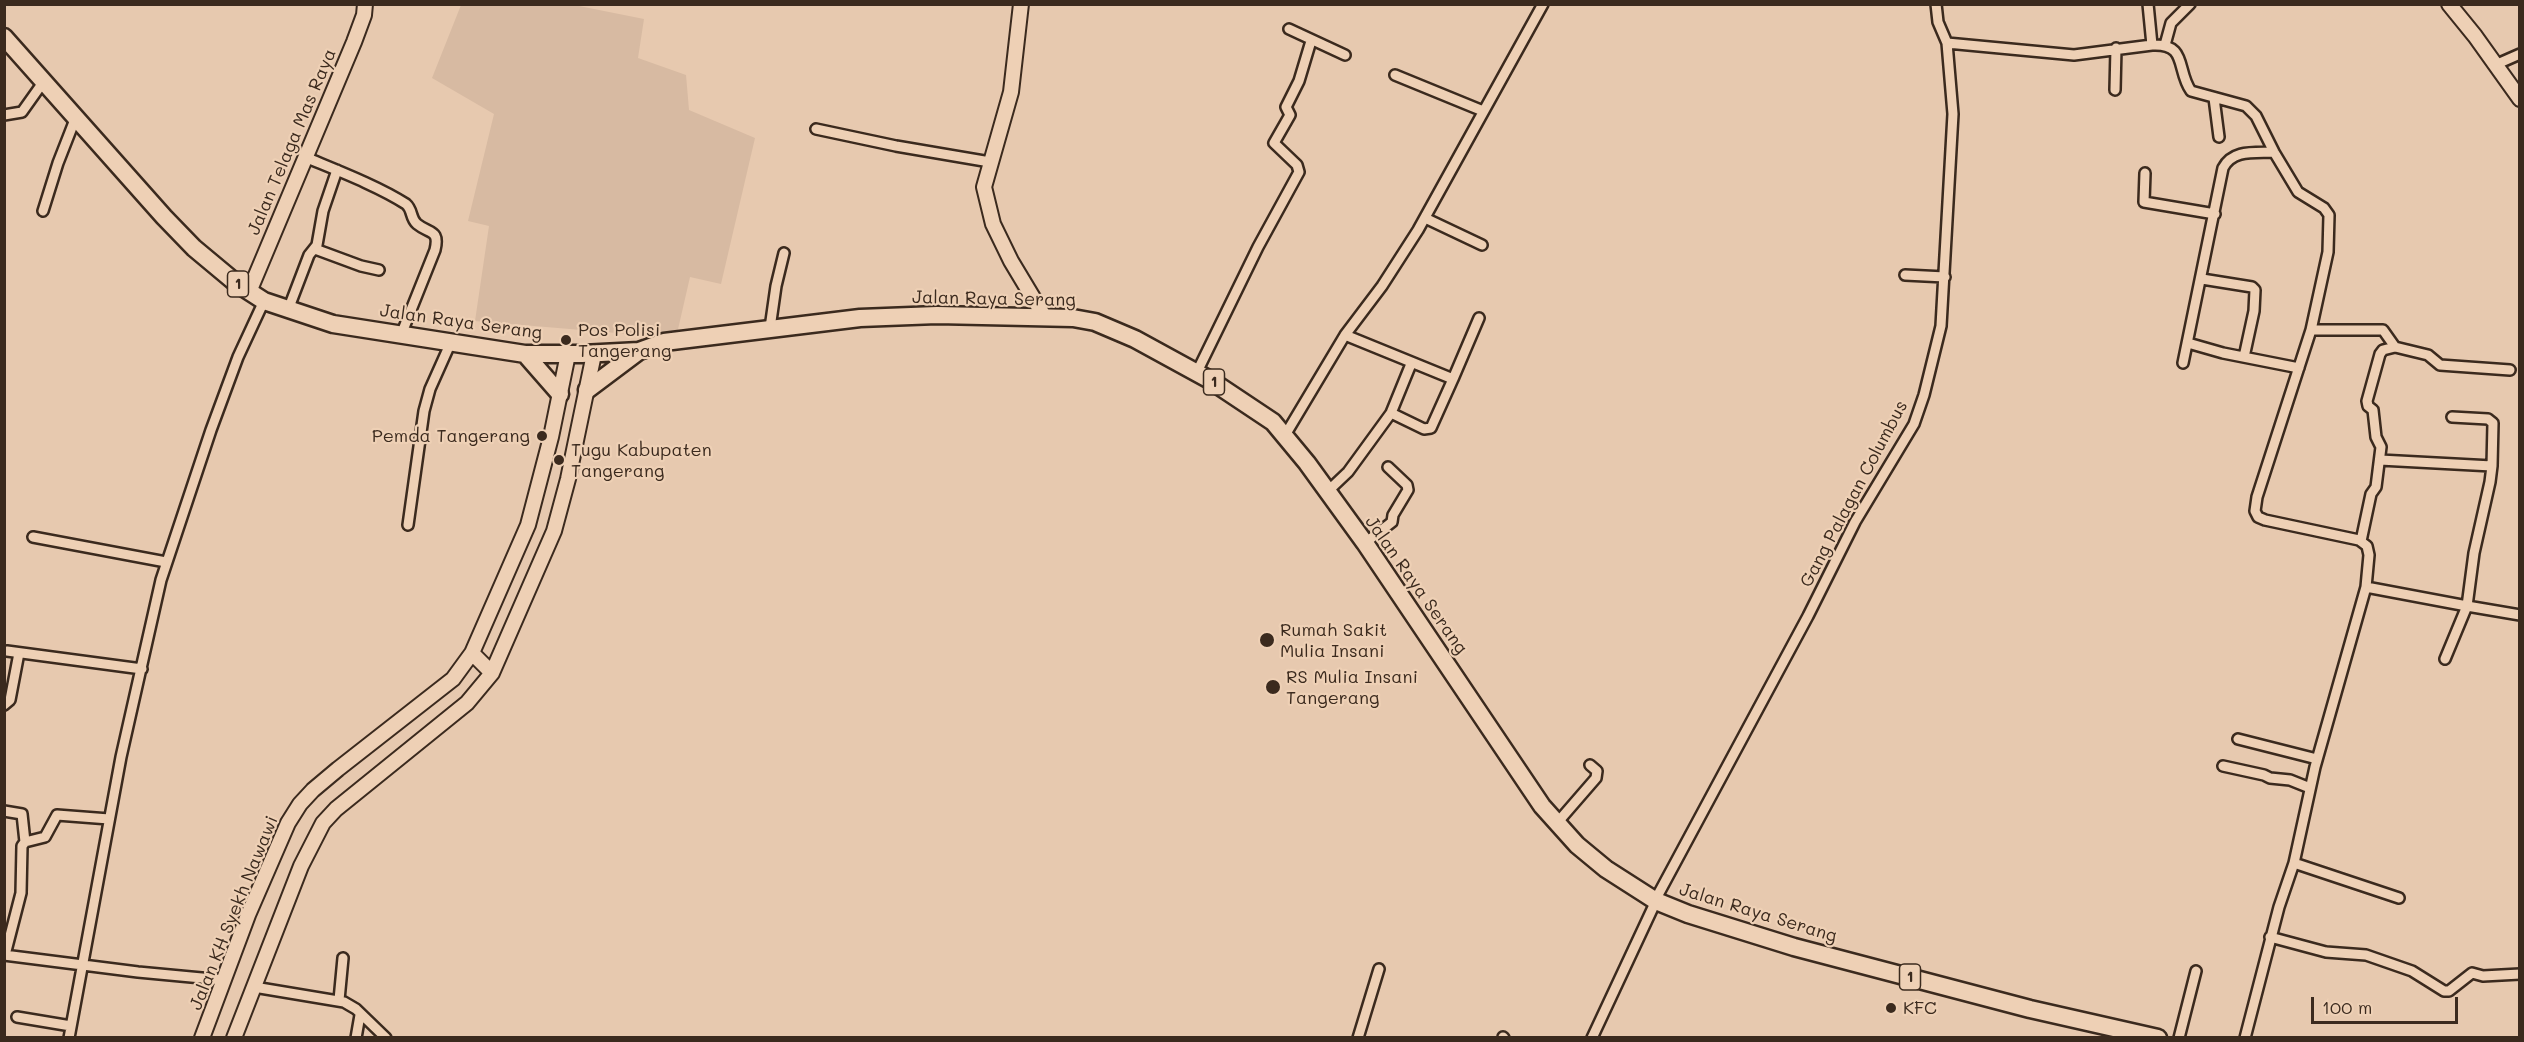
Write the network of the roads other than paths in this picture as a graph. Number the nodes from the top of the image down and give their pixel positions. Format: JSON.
{"nodes":[{"id":1,"x":365,"y":4,"type":"edge"},
{"id":2,"x":1021,"y":4,"type":"edge"},
{"id":3,"x":1543,"y":4,"type":"edge"},
{"id":4,"x":1936,"y":4,"type":"edge"},
{"id":5,"x":2148,"y":4,"type":"edge"},
{"id":6,"x":2190,"y":4,"type":"edge"},
{"id":7,"x":2449,"y":4,"type":"edge"},
{"id":8,"x":1289,"y":29,"type":"dead end"},
{"id":9,"x":4,"y":37,"type":"edge"},
{"id":10,"x":1311,"y":41,"type":"junction"},
{"id":11,"x":1947,"y":43,"type":"junction"},
{"id":12,"x":2152,"y":45,"type":"junction"},
{"id":13,"x":2165,"y":45,"type":"junction"},
{"id":14,"x":2116,"y":48,"type":"junction"},
{"id":15,"x":2520,"y":54,"type":"edge"},
{"id":16,"x":1344,"y":55,"type":"dead end"},
{"id":17,"x":2495,"y":65,"type":"junction"},
{"id":18,"x":1395,"y":75,"type":"dead end"},
{"id":19,"x":44,"y":81,"type":"junction"},
{"id":20,"x":2115,"y":90,"type":"dead end"},
{"id":21,"x":2214,"y":98,"type":"junction"},
{"id":22,"x":2520,"y":99,"type":"edge"},
{"id":23,"x":1483,"y":111,"type":"junction"},
{"id":24,"x":4,"y":115,"type":"edge"},
{"id":25,"x":76,"y":117,"type":"junction"},
{"id":26,"x":816,"y":129,"type":"dead end"},
{"id":27,"x":2219,"y":137,"type":"dead end"},
{"id":28,"x":2274,"y":152,"type":"junction"},
{"id":29,"x":305,"y":158,"type":"junction"},
{"id":30,"x":990,"y":162,"type":"junction"},
{"id":31,"x":337,"y":170,"type":"junction"},
{"id":32,"x":2145,"y":173,"type":"dead end"},
{"id":33,"x":43,"y":211,"type":"dead end"},
{"id":34,"x":2215,"y":214,"type":"junction"},
{"id":35,"x":1425,"y":218,"type":"junction"},
{"id":36,"x":1482,"y":245,"type":"dead end"},
{"id":37,"x":315,"y":249,"type":"junction"},
{"id":38,"x":784,"y":253,"type":"dead end"},
{"id":39,"x":379,"y":270,"type":"dead end"},
{"id":40,"x":1905,"y":275,"type":"dead end"},
{"id":41,"x":1945,"y":277,"type":"junction"},
{"id":42,"x":2202,"y":279,"type":"junction"},
{"id":43,"x":249,"y":292,"type":"junction"},
{"id":44,"x":264,"y":301,"type":"junction"},
{"id":45,"x":288,"y":310,"type":"junction"},
{"id":46,"x":1044,"y":316,"type":"junction"},
{"id":47,"x":1479,"y":318,"type":"dead end"},
{"id":48,"x":770,"y":328,"type":"junction"},
{"id":49,"x":2311,"y":330,"type":"junction"},
{"id":50,"x":401,"y":335,"type":"junction"},
{"id":51,"x":1345,"y":335,"type":"junction"},
{"id":52,"x":451,"y":342,"type":"junction"},
{"id":53,"x":2188,"y":343,"type":"junction"},
{"id":54,"x":2395,"y":347,"type":"junction"},
{"id":55,"x":639,"y":351,"type":"junction"},
{"id":56,"x":525,"y":354,"type":"junction"},
{"id":57,"x":568,"y":354,"type":"junction"},
{"id":58,"x":594,"y":354,"type":"junction"},
{"id":59,"x":2244,"y":357,"type":"junction"},
{"id":60,"x":2183,"y":363,"type":"dead end"},
{"id":61,"x":1411,"y":364,"type":"junction"},
{"id":62,"x":2299,"y":368,"type":"junction"},
{"id":63,"x":2510,"y":370,"type":"dead end"},
{"id":64,"x":1197,"y":372,"type":"junction"},
{"id":65,"x":1453,"y":379,"type":"junction"},
{"id":66,"x":587,"y":390,"type":"junction"},
{"id":67,"x":560,"y":394,"type":"junction"},
{"id":68,"x":1391,"y":413,"type":"junction"},
{"id":69,"x":2452,"y":417,"type":"dead end"},
{"id":70,"x":1284,"y":437,"type":"junction"},
{"id":71,"x":2380,"y":460,"type":"junction"},
{"id":72,"x":2492,"y":466,"type":"junction"},
{"id":73,"x":1388,"y":467,"type":"dead end"},
{"id":74,"x":1328,"y":491,"type":"junction"},
{"id":75,"x":408,"y":525,"type":"dead end"},
{"id":76,"x":33,"y":537,"type":"dead end"},
{"id":77,"x":2361,"y":541,"type":"junction"},
{"id":78,"x":1365,"y":543,"type":"junction"},
{"id":79,"x":166,"y":562,"type":"junction"},
{"id":80,"x":2366,"y":587,"type":"junction"},
{"id":81,"x":2467,"y":606,"type":"junction"},
{"id":82,"x":2520,"y":615,"type":"edge"},
{"id":83,"x":7,"y":651,"type":"dead end"},
{"id":84,"x":20,"y":653,"type":"junction"},
{"id":85,"x":472,"y":653,"type":"junction"},
{"id":86,"x":2445,"y":659,"type":"dead end"},
{"id":87,"x":142,"y":669,"type":"junction"},
{"id":88,"x":492,"y":673,"type":"junction"},
{"id":89,"x":4,"y":705,"type":"edge"},
{"id":90,"x":2238,"y":739,"type":"dead end"},
{"id":91,"x":2318,"y":759,"type":"junction"},
{"id":92,"x":1590,"y":765,"type":"dead end"},
{"id":93,"x":2223,"y":766,"type":"dead end"},
{"id":94,"x":2310,"y":788,"type":"junction"},
{"id":95,"x":4,"y":811,"type":"edge"},
{"id":96,"x":109,"y":819,"type":"junction"},
{"id":97,"x":1557,"y":823,"type":"junction"},
{"id":98,"x":25,"y":842,"type":"junction"},
{"id":99,"x":2294,"y":863,"type":"junction"},
{"id":100,"x":1658,"y":897,"type":"junction"},
{"id":101,"x":2399,"y":898,"type":"dead end"},
{"id":102,"x":2270,"y":937,"type":"junction"},
{"id":103,"x":5,"y":955,"type":"edge"},
{"id":104,"x":343,"y":958,"type":"dead end"},
{"id":105,"x":81,"y":965,"type":"junction"},
{"id":106,"x":1379,"y":969,"type":"dead end"},
{"id":107,"x":2196,"y":971,"type":"dead end"},
{"id":108,"x":2520,"y":974,"type":"edge"},
{"id":109,"x":223,"y":980,"type":"junction"},
{"id":110,"x":254,"y":987,"type":"junction"},
{"id":111,"x":339,"y":1000,"type":"junction"},
{"id":112,"x":360,"y":1015,"type":"junction"},
{"id":113,"x":17,"y":1017,"type":"dead end"},
{"id":114,"x":2077,"y":1020,"type":"junction"},
{"id":115,"x":71,"y":1026,"type":"junction"},
{"id":116,"x":69,"y":1038,"type":"edge"},
{"id":117,"x":202,"y":1038,"type":"edge"},
{"id":118,"x":234,"y":1038,"type":"edge"},
{"id":119,"x":356,"y":1038,"type":"edge"},
{"id":120,"x":386,"y":1038,"type":"edge"},
{"id":121,"x":1358,"y":1038,"type":"edge"},
{"id":122,"x":1592,"y":1038,"type":"edge"},
{"id":123,"x":2115,"y":1038,"type":"edge"},
{"id":124,"x":2158,"y":1038,"type":"edge"},
{"id":125,"x":2179,"y":1038,"type":"edge"},
{"id":126,"x":2245,"y":1038,"type":"edge"}],
"edges":[{"from":1,"to":29,"type":"main road","name":"Jalan Telaga Mas Raya"},
{"from":2,"to":30,"type":"main road"},
{"from":3,"to":23,"type":"street"},
{"from":4,"to":11,"type":"street","name":"Gang Palagan Columbus"},
{"from":5,"to":12,"type":"street"},
{"from":6,"to":13,"type":"street"},
{"from":7,"to":17,"type":"main road"},
{"from":8,"to":10,"type":"street"},
{"from":9,"to":19,"type":"highway","name":"Jalan Raya Serang","number":"1"},
{"from":10,"to":16,"type":"street"},
{"from":10,"to":64,"type":"street"},
{"from":11,"to":14,"type":"street"},
{"from":11,"to":41,"type":"street","name":"Gang Palagan Columbus"},
{"from":12,"to":13,"type":"street"},
{"from":12,"to":14,"type":"street"},
{"from":13,"to":21,"type":"street"},
{"from":14,"to":20,"type":"street"},
{"from":15,"to":17,"type":"street"},
{"from":17,"to":22,"type":"main road"},
{"from":18,"to":23,"type":"street"},
{"from":19,"to":24,"type":"street"},
{"from":19,"to":25,"type":"highway","name":"Jalan Raya Serang","number":"1"},
{"from":21,"to":27,"type":"street"},
{"from":21,"to":28,"type":"street"},
{"from":23,"to":35,"type":"street"},
{"from":25,"to":33,"type":"street"},
{"from":25,"to":43,"type":"highway","name":"Jalan Raya Serang","number":"1"},
{"from":26,"to":30,"type":"street"},
{"from":28,"to":34,"type":"street"},
{"from":28,"to":49,"type":"street"},
{"from":29,"to":31,"type":"street"},
{"from":29,"to":43,"type":"main road","name":"Jalan Telaga Mas Raya"},
{"from":30,"to":46,"type":"main road"},
{"from":31,"to":37,"type":"street"},
{"from":31,"to":50,"type":"street"},
{"from":32,"to":34,"type":"street"},
{"from":34,"to":42,"type":"street"},
{"from":35,"to":36,"type":"street"},
{"from":35,"to":51,"type":"street"},
{"from":37,"to":39,"type":"street"},
{"from":37,"to":45,"type":"street"},
{"from":38,"to":48,"type":"street"},
{"from":40,"to":41,"type":"street"},
{"from":41,"to":100,"type":"street","name":"Gang Palagan Columbus"},
{"from":42,"to":53,"type":"street"},
{"from":42,"to":59,"type":"street"},
{"from":43,"to":44,"type":"highway","name":"Jalan Raya Serang","number":"1"},
{"from":44,"to":45,"type":"highway","name":"Jalan Raya Serang","number":"1"},
{"from":44,"to":79,"type":"street"},
{"from":45,"to":50,"type":"highway","name":"Jalan Raya Serang","number":"1"},
{"from":46,"to":48,"type":"highway","name":"Jalan Raya Serang","number":"1"},
{"from":46,"to":64,"type":"highway","name":"Jalan Raya Serang","number":"1"},
{"from":47,"to":65,"type":"street"},
{"from":48,"to":55,"type":"highway","name":"Jalan Raya Serang","number":"1"},
{"from":49,"to":54,"type":"street"},
{"from":49,"to":62,"type":"street"},
{"from":50,"to":52,"type":"highway","name":"Jalan Raya Serang","number":"1"},
{"from":51,"to":61,"type":"street"},
{"from":51,"to":70,"type":"street"},
{"from":52,"to":56,"type":"highway","name":"Jalan Raya Serang","number":"1"},
{"from":52,"to":75,"type":"street"},
{"from":53,"to":59,"type":"street"},
{"from":53,"to":60,"type":"street"},
{"from":54,"to":63,"type":"street"},
{"from":54,"to":71,"type":"street"},
{"from":55,"to":58,"type":"highway","name":"Jalan Raya Serang","number":"1"},
{"from":55,"to":66,"type":"highway"},
{"from":56,"to":57,"type":"highway","name":"Jalan Raya Serang","number":"1"},
{"from":56,"to":67,"type":"highway"},
{"from":57,"to":58,"type":"highway","name":"Jalan Raya Serang","number":"1"},
{"from":57,"to":67,"type":"main road","name":"Jalan KH Syekh Nawawi"},
{"from":58,"to":66,"type":"main road"},
{"from":59,"to":62,"type":"street"},
{"from":61,"to":65,"type":"street"},
{"from":61,"to":68,"type":"street"},
{"from":62,"to":77,"type":"street"},
{"from":64,"to":70,"type":"highway","name":"Jalan Raya Serang","number":"1"},
{"from":65,"to":68,"type":"street"},
{"from":66,"to":88,"type":"main road"},
{"from":67,"to":85,"type":"main road","name":"Jalan KH Syekh Nawawi"},
{"from":68,"to":74,"type":"street"},
{"from":69,"to":72,"type":"street"},
{"from":70,"to":74,"type":"highway","name":"Jalan Raya Serang","number":"1"},
{"from":71,"to":72,"type":"street"},
{"from":71,"to":77,"type":"street"},
{"from":72,"to":81,"type":"street"},
{"from":73,"to":78,"type":"street"},
{"from":74,"to":78,"type":"highway","name":"Jalan Raya Serang","number":"1"},
{"from":76,"to":79,"type":"street"},
{"from":77,"to":80,"type":"street"},
{"from":78,"to":97,"type":"highway","name":"Jalan Raya Serang","number":"1"},
{"from":79,"to":87,"type":"street"},
{"from":80,"to":81,"type":"street"},
{"from":80,"to":91,"type":"street"},
{"from":81,"to":82,"type":"street"},
{"from":81,"to":86,"type":"street"},
{"from":83,"to":84,"type":"street"},
{"from":84,"to":87,"type":"street"},
{"from":84,"to":89,"type":"street"},
{"from":85,"to":88,"type":"main road"},
{"from":85,"to":109,"type":"main road","name":"Jalan KH Syekh Nawawi"},
{"from":87,"to":96,"type":"street"},
{"from":88,"to":110,"type":"main road"},
{"from":90,"to":91,"type":"street"},
{"from":91,"to":94,"type":"street"},
{"from":92,"to":97,"type":"street"},
{"from":93,"to":94,"type":"street"},
{"from":94,"to":99,"type":"street"},
{"from":95,"to":98,"type":"street"},
{"from":96,"to":98,"type":"street"},
{"from":96,"to":105,"type":"street"},
{"from":97,"to":100,"type":"highway","name":"Jalan Raya Serang","number":"1"},
{"from":98,"to":103,"type":"street"},
{"from":99,"to":101,"type":"street"},
{"from":99,"to":102,"type":"street"},
{"from":100,"to":114,"type":"highway","name":"Jalan Raya Serang","number":"1"},
{"from":100,"to":122,"type":"street","name":"Gang Palagan Columbus"},
{"from":102,"to":108,"type":"street"},
{"from":102,"to":126,"type":"street"},
{"from":103,"to":105,"type":"street"},
{"from":104,"to":111,"type":"street"},
{"from":105,"to":109,"type":"street"},
{"from":105,"to":115,"type":"street"},
{"from":106,"to":121,"type":"street"},
{"from":107,"to":125,"type":"street"},
{"from":109,"to":117,"type":"main road","name":"Jalan KH Syekh Nawawi"},
{"from":110,"to":111,"type":"street"},
{"from":110,"to":118,"type":"main road"},
{"from":111,"to":112,"type":"street"},
{"from":112,"to":119,"type":"street"},
{"from":112,"to":120,"type":"street"},
{"from":113,"to":115,"type":"street"},
{"from":114,"to":123,"type":"highway","name":"Jalan Raya Serang","number":"1"},
{"from":114,"to":124,"type":"highway","name":"Jalan Raya Serang","number":"1"},
{"from":115,"to":116,"type":"street"}]}
